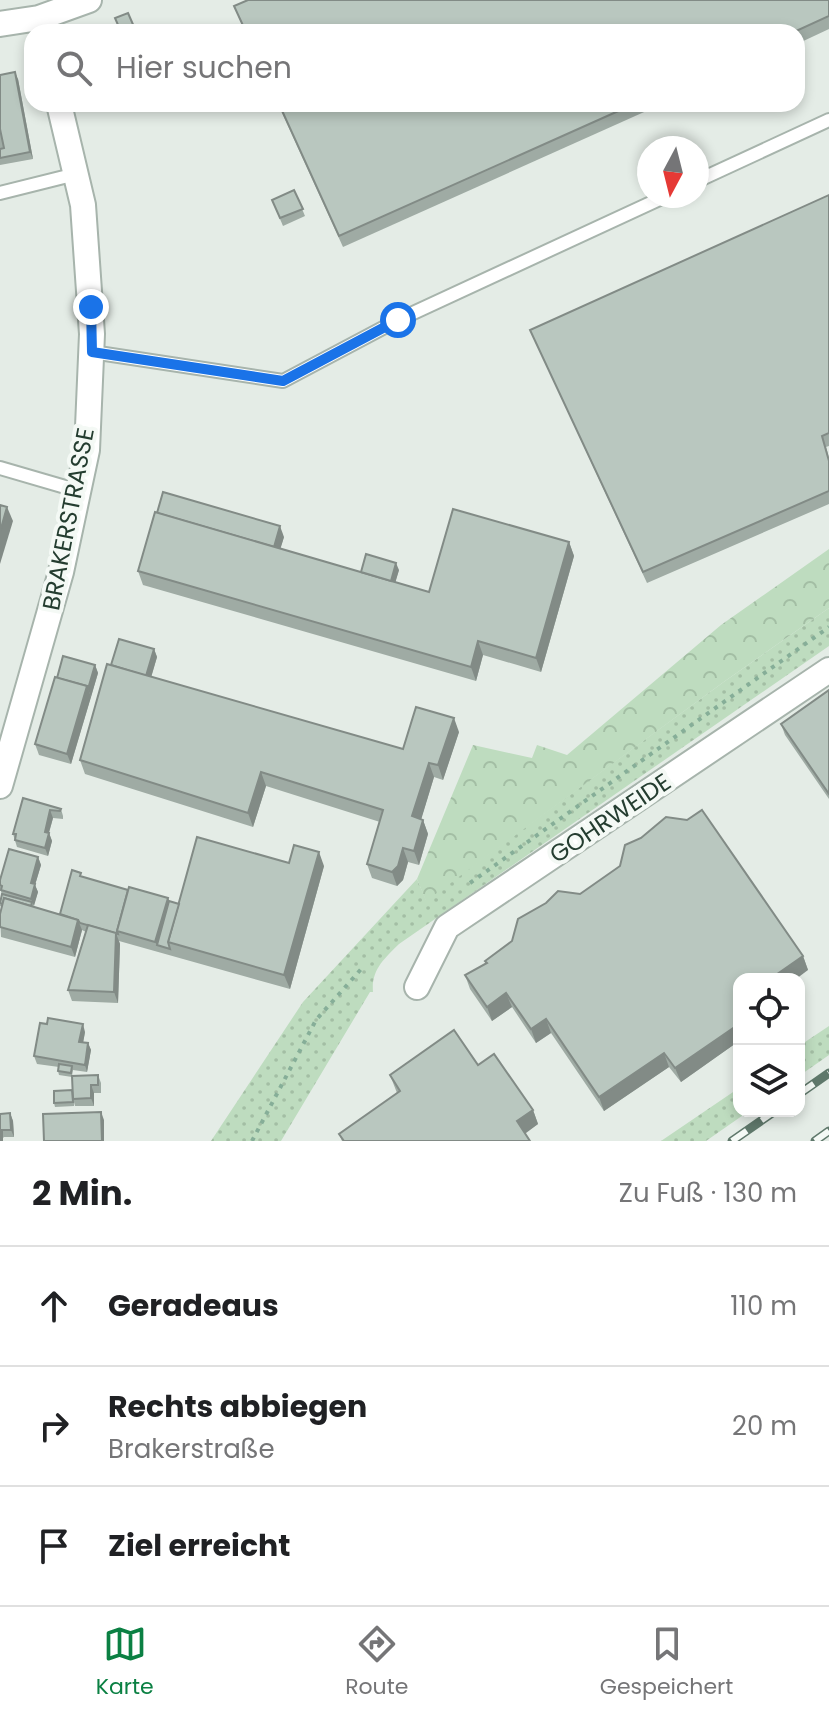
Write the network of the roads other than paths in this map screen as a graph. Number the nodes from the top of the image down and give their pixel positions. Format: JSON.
{"nodes":[{"id":1,"x":89,"y":0,"type":"edge"},
{"id":2,"x":38,"y":17,"type":"edge"},
{"id":3,"x":0,"y":24,"type":"edge"},
{"id":4,"x":61,"y":112,"type":"edge"},
{"id":5,"x":829,"y":120,"type":"edge"},
{"id":6,"x":76,"y":174,"type":"junction"},
{"id":7,"x":709,"y":175,"type":"edge"},
{"id":8,"x":0,"y":193,"type":"edge"},
{"id":9,"x":640,"y":208,"type":"edge"},
{"id":10,"x":92,"y":352,"type":"junction"},
{"id":11,"x":0,"y":468,"type":"edge"},
{"id":12,"x":79,"y":491,"type":"junction"},
{"id":13,"x":829,"y":670,"type":"edge"},
{"id":14,"x":7,"y":734,"type":"edge"},
{"id":15,"x":0,"y":786,"type":"edge"},
{"id":16,"x":417,"y":987,"type":"dead end"}],
"edges":[{"from":1,"to":2,"type":"street"},
{"from":2,"to":3,"type":"street"},
{"from":4,"to":6,"type":"street","name":"BRAKERSTRASSE"},
{"from":5,"to":7,"type":"lane"},
{"from":6,"to":8,"type":"lane"},
{"from":6,"to":10,"type":"street","name":"BRAKERSTRASSE"},
{"from":9,"to":10,"type":"lane"},
{"from":10,"to":12,"type":"street","name":"BRAKERSTRASSE"},
{"from":11,"to":12,"type":"lane"},
{"from":12,"to":14,"type":"street","name":"BRAKERSTRASSE"},
{"from":13,"to":16,"type":"street","name":"GOHRWEIDE"},
{"from":14,"to":15,"type":"street","name":"BRAKERSTRASSE"}]}
